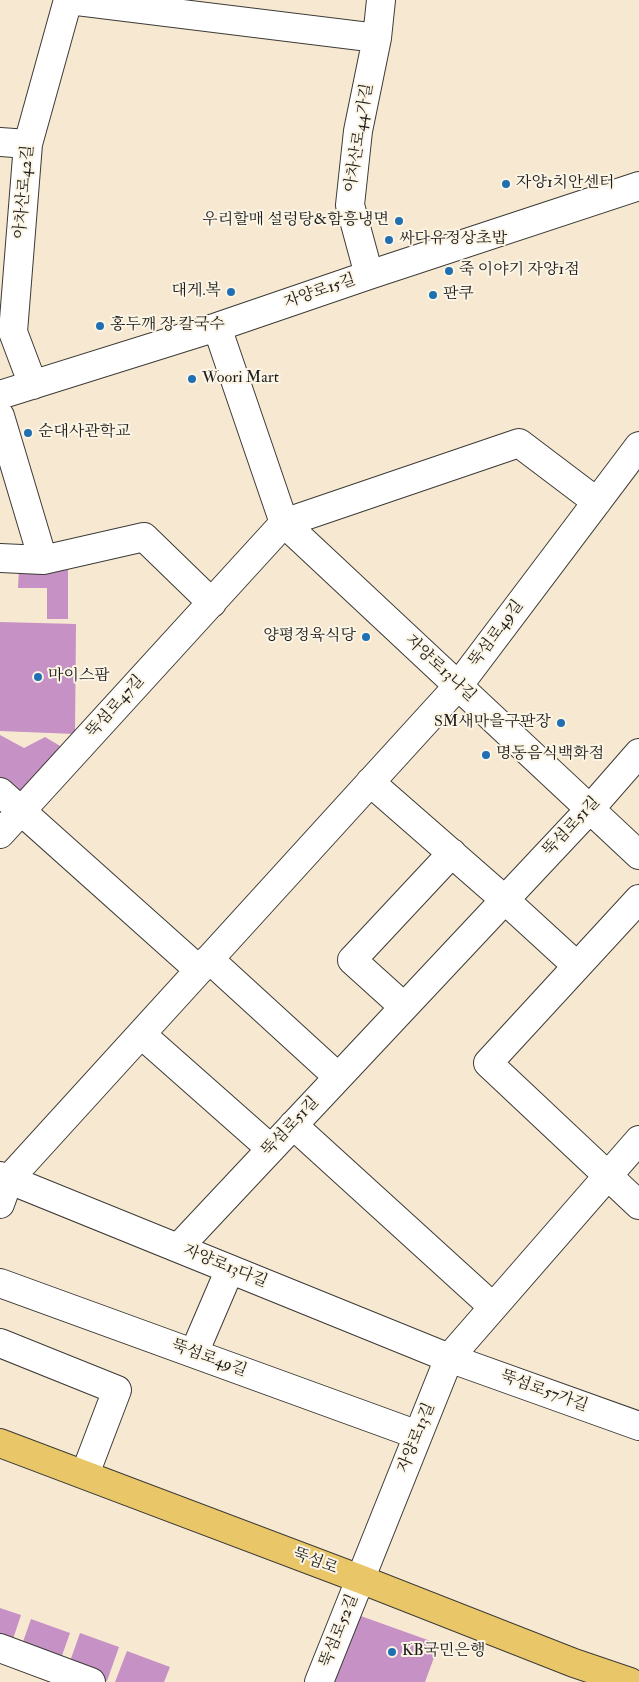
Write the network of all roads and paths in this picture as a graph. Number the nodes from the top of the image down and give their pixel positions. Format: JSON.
{"nodes":[{"id":1,"x":68,"y":0,"type":"edge"},
{"id":2,"x":381,"y":0,"type":"edge"},
{"id":3,"x":377,"y":38,"type":"junction"},
{"id":4,"x":0,"y":142,"type":"edge"},
{"id":5,"x":28,"y":144,"type":"junction"},
{"id":6,"x":639,"y":186,"type":"edge"},
{"id":7,"x":369,"y":275,"type":"junction"},
{"id":8,"x":217,"y":327,"type":"junction"},
{"id":9,"x":33,"y":385,"type":"junction"},
{"id":10,"x":0,"y":395,"type":"edge"},
{"id":11,"x":0,"y":416,"type":"edge"},
{"id":12,"x":639,"y":446,"type":"edge"},
{"id":13,"x":597,"y":502,"type":"junction"},
{"id":14,"x":284,"y":524,"type":"junction"},
{"id":15,"x":0,"y":558,"type":"edge"},
{"id":16,"x":43,"y":560,"type":"junction"},
{"id":17,"x":212,"y":603,"type":"junction"},
{"id":18,"x":458,"y":686,"type":"junction"},
{"id":19,"x":639,"y":753,"type":"edge"},
{"id":20,"x":370,"y":782,"type":"junction"},
{"id":21,"x":0,"y":792,"type":"edge"},
{"id":22,"x":590,"y":809,"type":"junction"},
{"id":23,"x":21,"y":811,"type":"junction"},
{"id":24,"x":0,"y":834,"type":"edge"},
{"id":25,"x":452,"y":853,"type":"junction"},
{"id":26,"x":639,"y":855,"type":"edge"},
{"id":27,"x":639,"y":899,"type":"edge"},
{"id":28,"x":505,"y":900,"type":"junction"},
{"id":29,"x":204,"y":964,"type":"junction"},
{"id":30,"x":577,"y":966,"type":"junction"},
{"id":31,"x":404,"y":1007,"type":"junction"},
{"id":32,"x":141,"y":1034,"type":"junction"},
{"id":33,"x":338,"y":1077,"type":"junction"},
{"id":34,"x":293,"y":1125,"type":"junction"},
{"id":35,"x":639,"y":1140,"type":"edge"},
{"id":36,"x":271,"y":1149,"type":"junction"},
{"id":37,"x":607,"y":1177,"type":"junction"},
{"id":38,"x":3,"y":1186,"type":"edge"},
{"id":39,"x":639,"y":1205,"type":"edge"},
{"id":40,"x":178,"y":1248,"type":"junction"},
{"id":41,"x":230,"y":1269,"type":"junction"},
{"id":42,"x":0,"y":1283,"type":"edge"},
{"id":43,"x":493,"y":1307,"type":"junction"},
{"id":44,"x":0,"y":1343,"type":"edge"},
{"id":45,"x":194,"y":1353,"type":"junction"},
{"id":46,"x":449,"y":1358,"type":"junction"},
{"id":47,"x":639,"y":1426,"type":"edge"},
{"id":48,"x":418,"y":1435,"type":"junction"},
{"id":49,"x":0,"y":1443,"type":"edge"},
{"id":50,"x":85,"y":1474,"type":"junction"},
{"id":51,"x":360,"y":1579,"type":"junction"},
{"id":52,"x":0,"y":1648,"type":"edge"},
{"id":53,"x":91,"y":1682,"type":"edge"},
{"id":54,"x":319,"y":1682,"type":"edge"},
{"id":55,"x":630,"y":1682,"type":"edge"}],
"edges":[{"from":1,"to":3,"type":"street","name":"아차산로42길"},
{"from":1,"to":5,"type":"street","name":"아차산로42길"},
{"from":2,"to":3,"type":"street","name":"아차산로44가길"},
{"from":3,"to":7,"type":"street","name":"아차산로44가길"},
{"from":4,"to":5,"type":"street"},
{"from":5,"to":9,"type":"street","name":"아차산로42길"},
{"from":6,"to":7,"type":"street","name":"자양로15길"},
{"from":7,"to":8,"type":"street","name":"자양로15길"},
{"from":8,"to":9,"type":"street","name":"자양로15길"},
{"from":8,"to":14,"type":"street","name":"자양로13나길"},
{"from":9,"to":10,"type":"street","name":"자양로15길"},
{"from":11,"to":16,"type":"street"},
{"from":12,"to":13,"type":"street","name":"뚝섬로49길"},
{"from":13,"to":14,"type":"street"},
{"from":13,"to":18,"type":"street","name":"뚝섬로49길"},
{"from":14,"to":17,"type":"street","name":"뚝섬로47길"},
{"from":14,"to":18,"type":"street","name":"자양로13나길"},
{"from":15,"to":16,"type":"street"},
{"from":16,"to":17,"type":"street"},
{"from":17,"to":23,"type":"street","name":"뚝섬로47길"},
{"from":18,"to":20,"type":"street","name":"뚝섬로49길"},
{"from":18,"to":22,"type":"street","name":"자양로13나길"},
{"from":19,"to":22,"type":"street","name":"뚝섬로51길"},
{"from":20,"to":25,"type":"street"},
{"from":20,"to":29,"type":"street","name":"뚝섬로49길"},
{"from":21,"to":23,"type":"street"},
{"from":22,"to":26,"type":"street","name":"자양로13나길"},
{"from":22,"to":28,"type":"street","name":"뚝섬로51길"},
{"from":23,"to":24,"type":"street","name":"뚝섬로47길"},
{"from":23,"to":29,"type":"street"},
{"from":25,"to":28,"type":"street"},
{"from":25,"to":31,"type":"street"},
{"from":27,"to":30,"type":"street"},
{"from":28,"to":30,"type":"street"},
{"from":28,"to":31,"type":"street","name":"뚝섬로51길"},
{"from":29,"to":32,"type":"street","name":"뚝섬로49길"},
{"from":29,"to":33,"type":"street"},
{"from":30,"to":37,"type":"street"},
{"from":31,"to":33,"type":"street","name":"뚝섬로51길"},
{"from":32,"to":36,"type":"street"},
{"from":32,"to":38,"type":"street","name":"뚝섬로49길"},
{"from":33,"to":34,"type":"street","name":"뚝섬로51길"},
{"from":34,"to":36,"type":"street","name":"뚝섬로51길"},
{"from":34,"to":43,"type":"street"},
{"from":35,"to":37,"type":"street","name":"자양로13길"},
{"from":36,"to":40,"type":"street","name":"뚝섬로51길"},
{"from":37,"to":39,"type":"street"},
{"from":37,"to":43,"type":"street","name":"자양로13길"},
{"from":38,"to":40,"type":"street","name":"자양로13다길"},
{"from":40,"to":41,"type":"street","name":"자양로13다길"},
{"from":41,"to":45,"type":"street"},
{"from":41,"to":46,"type":"street","name":"자양로13다길"},
{"from":42,"to":45,"type":"street","name":"뚝섬로49길"},
{"from":43,"to":46,"type":"street","name":"자양로13길"},
{"from":44,"to":50,"type":"street"},
{"from":45,"to":48,"type":"street","name":"뚝섬로49길"},
{"from":46,"to":47,"type":"street","name":"뚝섬로57가길"},
{"from":46,"to":48,"type":"street","name":"자양로13길"},
{"from":48,"to":51,"type":"street","name":"자양로13길"},
{"from":49,"to":50,"type":"main road","name":"뚝섬로"},
{"from":50,"to":51,"type":"main road","name":"뚝섬로"},
{"from":51,"to":54,"type":"street","name":"뚝섬로52길"},
{"from":51,"to":55,"type":"main road","name":"뚝섬로"},
{"from":52,"to":53,"type":"street"}]}
